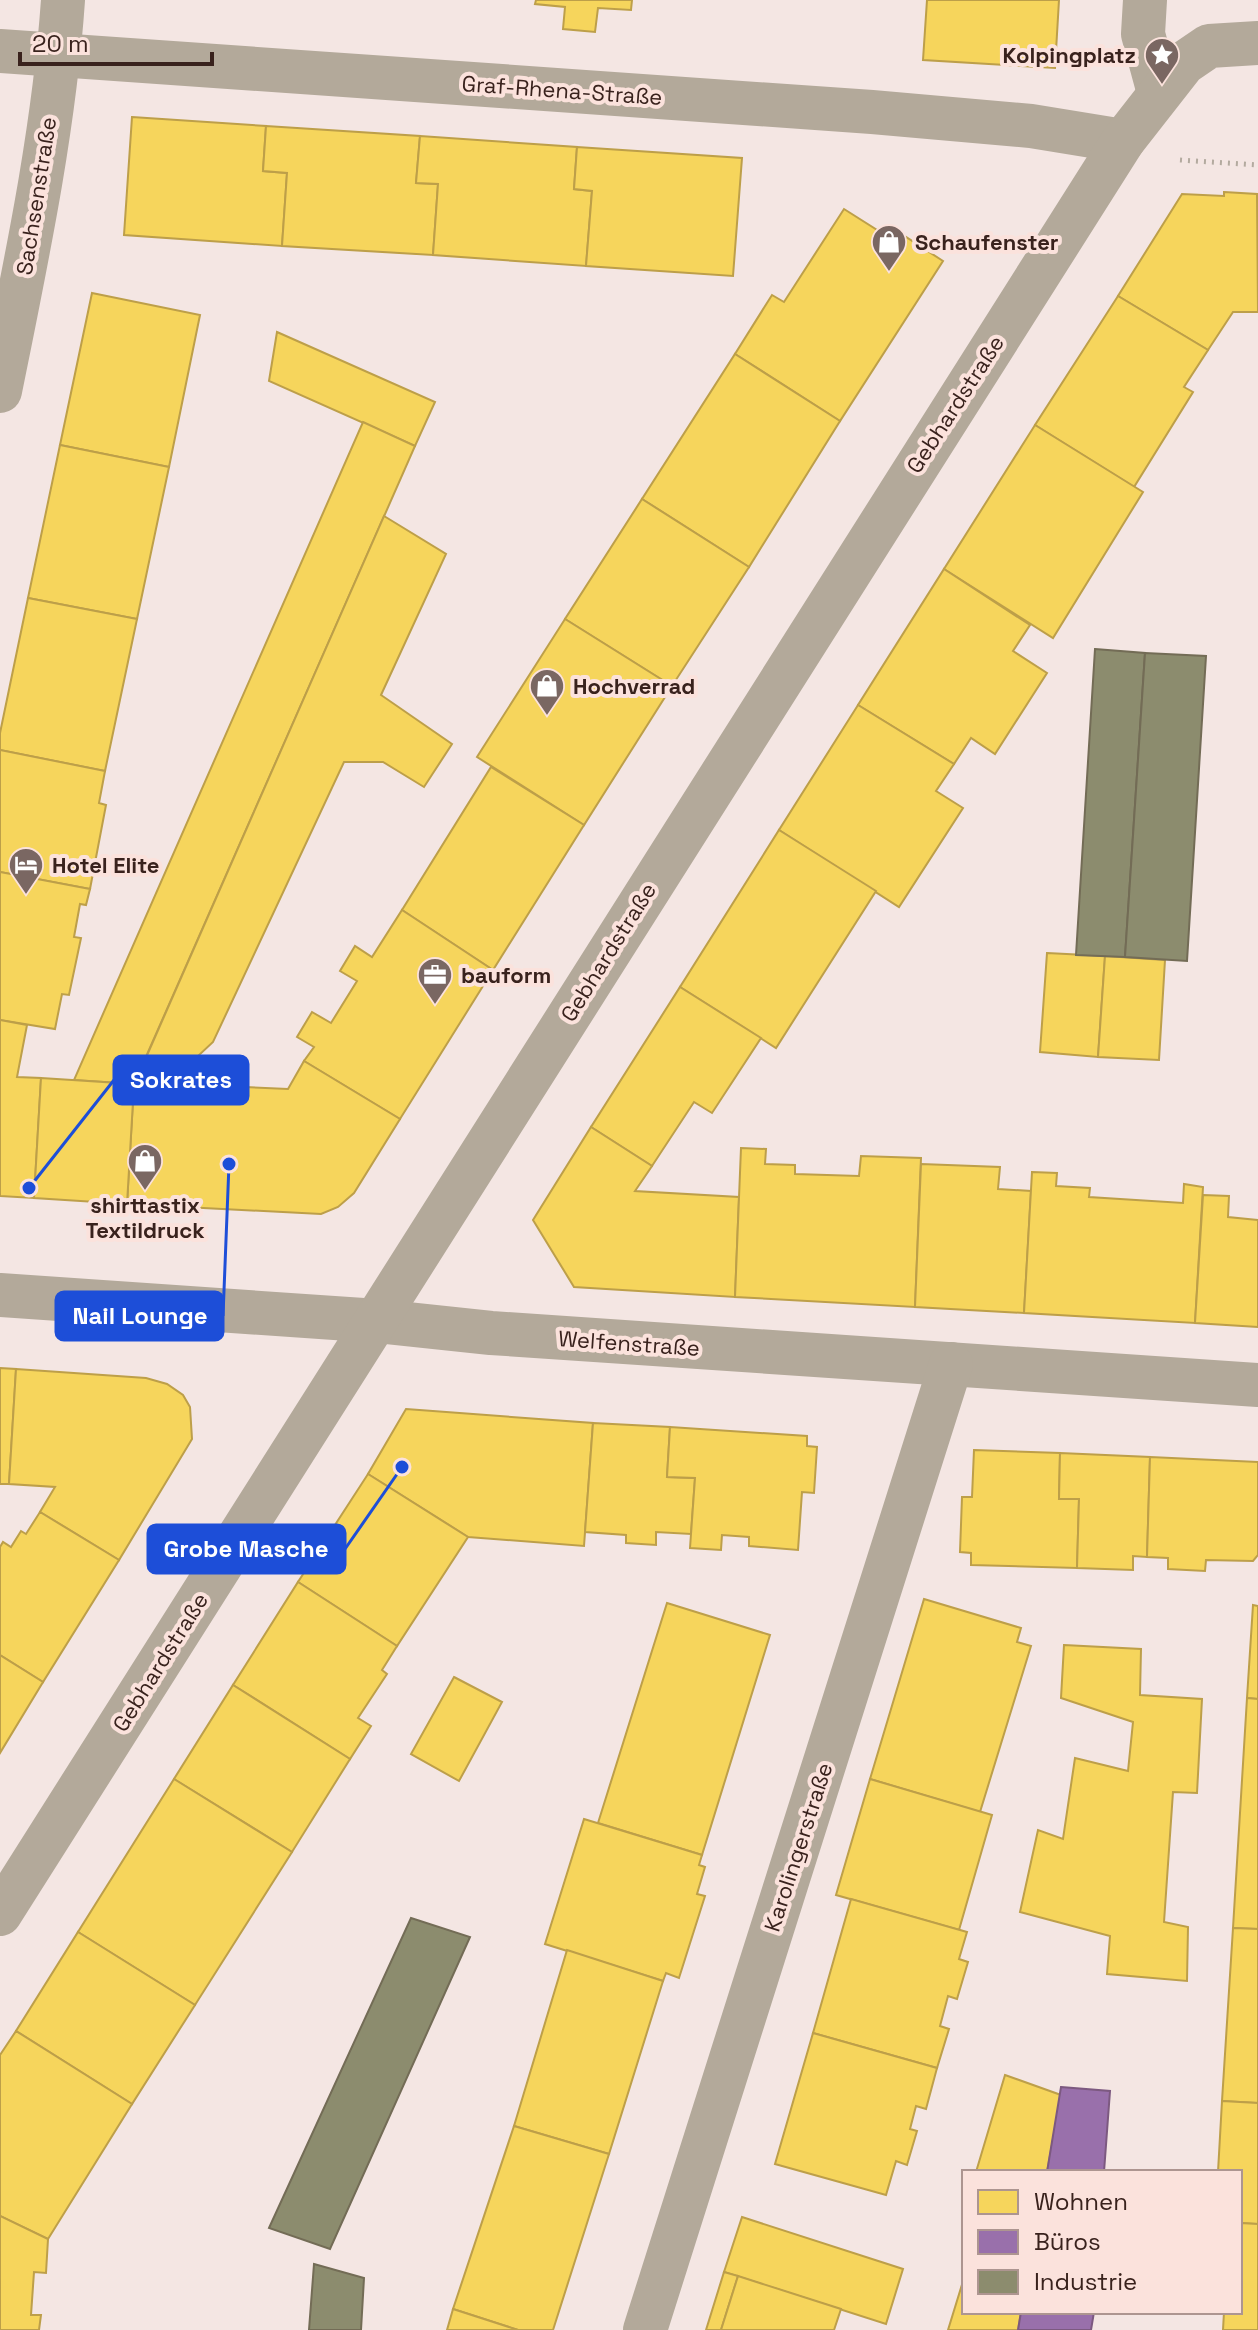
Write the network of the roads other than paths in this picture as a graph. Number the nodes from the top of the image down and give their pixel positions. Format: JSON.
{"nodes":[{"id":1,"x":63,"y":0,"type":"edge"},
{"id":2,"x":1145,"y":0,"type":"edge"},
{"id":3,"x":1258,"y":43,"type":"edge"},
{"id":4,"x":0,"y":51,"type":"edge"},
{"id":5,"x":59,"y":55,"type":"junction"},
{"id":6,"x":1159,"y":93,"type":"junction"},
{"id":7,"x":1123,"y":141,"type":"junction"},
{"id":8,"x":0,"y":391,"type":"edge"},
{"id":9,"x":0,"y":1295,"type":"edge"},
{"id":10,"x":378,"y":1321,"type":"junction"},
{"id":11,"x":951,"y":1364,"type":"junction"},
{"id":12,"x":1258,"y":1385,"type":"edge"},
{"id":13,"x":0,"y":1914,"type":"edge"},
{"id":14,"x":645,"y":2330,"type":"edge"}],
"edges":[{"from":1,"to":5,"type":"street","name":"Sachsenstraße"},
{"from":2,"to":6,"type":"street"},
{"from":3,"to":6,"type":"street","name":"Gebhardstraße"},
{"from":4,"to":5,"type":"street","name":"Graf-Rhena-Straße"},
{"from":5,"to":7,"type":"street","name":"Graf-Rhena-Straße"},
{"from":5,"to":8,"type":"street","name":"Sachsenstraße"},
{"from":6,"to":7,"type":"street","name":"Gebhardstraße"},
{"from":7,"to":10,"type":"street","name":"Gebhardstraße"},
{"from":9,"to":10,"type":"street","name":"Welfenstraße"},
{"from":10,"to":11,"type":"street","name":"Welfenstraße"},
{"from":10,"to":13,"type":"street","name":"Gebhardstraße"},
{"from":11,"to":12,"type":"street","name":"Welfenstraße"},
{"from":11,"to":14,"type":"street","name":"Karolingerstraße"}]}
